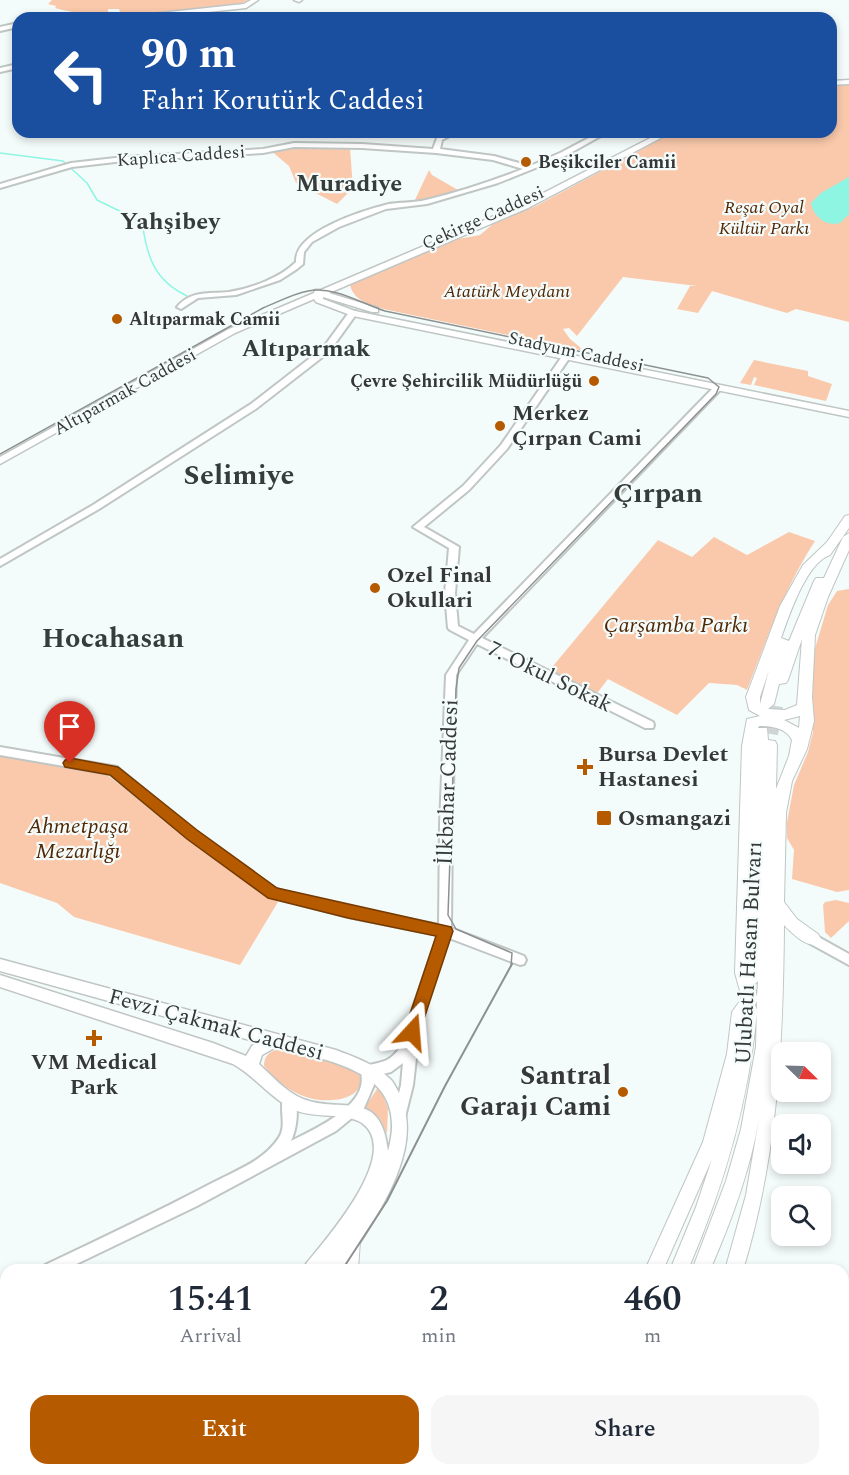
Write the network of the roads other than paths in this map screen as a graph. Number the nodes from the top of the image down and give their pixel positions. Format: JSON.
{"nodes":[{"id":1,"x":255,"y":0,"type":"edge"},
{"id":2,"x":189,"y":12,"type":"edge"},
{"id":3,"x":441,"y":138,"type":"edge"},
{"id":4,"x":594,"y":138,"type":"edge"},
{"id":5,"x":646,"y":138,"type":"edge"},
{"id":6,"x":657,"y":138,"type":"edge"},
{"id":7,"x":436,"y":151,"type":"junction"},
{"id":8,"x":529,"y":168,"type":"junction"},
{"id":9,"x":0,"y":186,"type":"edge"},
{"id":10,"x":347,"y":282,"type":"junction"},
{"id":11,"x":320,"y":292,"type":"junction"},
{"id":12,"x":181,"y":307,"type":"dead end"},
{"id":13,"x":364,"y":307,"type":"junction"},
{"id":14,"x":336,"y":308,"type":"junction"},
{"id":15,"x":353,"y":308,"type":"junction"},
{"id":16,"x":278,"y":312,"type":"junction"},
{"id":17,"x":566,"y":357,"type":"junction"},
{"id":18,"x":718,"y":388,"type":"junction"},
{"id":19,"x":849,"y":407,"type":"edge"},
{"id":20,"x":849,"y":414,"type":"edge"},
{"id":21,"x":0,"y":456,"type":"edge"},
{"id":22,"x":0,"y":461,"type":"edge"},
{"id":23,"x":849,"y":519,"type":"edge"},
{"id":24,"x":849,"y":536,"type":"edge"},
{"id":25,"x":0,"y":563,"type":"edge"},
{"id":26,"x":474,"y":640,"type":"junction"},
{"id":27,"x":807,"y":690,"type":"junction"},
{"id":28,"x":765,"y":705,"type":"junction"},
{"id":29,"x":649,"y":725,"type":"dead end"},
{"id":30,"x":762,"y":730,"type":"junction"},
{"id":31,"x":0,"y":752,"type":"edge"},
{"id":32,"x":798,"y":754,"type":"junction"},
{"id":33,"x":776,"y":901,"type":"junction"},
{"id":34,"x":446,"y":931,"type":"junction"},
{"id":35,"x":776,"y":935,"type":"junction"},
{"id":36,"x":813,"y":939,"type":"junction"},
{"id":37,"x":520,"y":960,"type":"dead end"},
{"id":38,"x":849,"y":960,"type":"edge"},
{"id":39,"x":0,"y":965,"type":"edge"},
{"id":40,"x":765,"y":973,"type":"junction"},
{"id":41,"x":0,"y":981,"type":"edge"},
{"id":42,"x":750,"y":999,"type":"junction"},
{"id":43,"x":412,"y":1032,"type":"junction"},
{"id":44,"x":276,"y":1041,"type":"junction"},
{"id":45,"x":774,"y":1042,"type":"edge"},
{"id":46,"x":771,"y":1043,"type":"edge"},
{"id":47,"x":252,"y":1069,"type":"junction"},
{"id":48,"x":367,"y":1071,"type":"junction"},
{"id":49,"x":771,"y":1081,"type":"edge"},
{"id":50,"x":286,"y":1097,"type":"junction"},
{"id":51,"x":354,"y":1112,"type":"junction"},
{"id":52,"x":400,"y":1113,"type":"junction"},
{"id":53,"x":260,"y":1165,"type":"junction"},
{"id":54,"x":351,"y":1241,"type":"junction"},
{"id":55,"x":69,"y":1264,"type":"edge"},
{"id":56,"x":316,"y":1264,"type":"edge"},
{"id":57,"x":334,"y":1264,"type":"edge"},
{"id":58,"x":349,"y":1264,"type":"edge"},
{"id":59,"x":657,"y":1264,"type":"edge"},
{"id":60,"x":681,"y":1264,"type":"edge"},
{"id":61,"x":704,"y":1264,"type":"edge"},
{"id":62,"x":736,"y":1264,"type":"edge"}],
"edges":[{"from":1,"to":2,"type":"main road"},
{"from":3,"to":7,"type":"main road"},
{"from":4,"to":8,"type":"main road"},
{"from":5,"to":11,"type":"main road","name":"Çekirge Caddesi"},
{"from":6,"to":10,"type":"main road","name":"Çekirge Caddesi"},
{"from":7,"to":8,"type":"main road","name":"Kaplıca Caddesi"},
{"from":7,"to":9,"type":"main road","name":"Kaplıca Caddesi"},
{"from":8,"to":12,"type":"main road"},
{"from":10,"to":11,"type":"main road","name":"Çekirge Caddesi"},
{"from":10,"to":13,"type":"main road"},
{"from":11,"to":14,"type":"main road"},
{"from":11,"to":15,"type":"main road","name":"Stadyum Caddesi"},
{"from":11,"to":16,"type":"main road","name":"Altıparmak Caddesi"},
{"from":11,"to":21,"type":"main road","name":"Altıparmak Caddesi"},
{"from":13,"to":15,"type":"main road","name":"Stadyum Caddesi"},
{"from":13,"to":19,"type":"main road","name":"Stadyum Caddesi"},
{"from":14,"to":15,"type":"main road"},
{"from":14,"to":16,"type":"main road"},
{"from":15,"to":17,"type":"main road"},
{"from":15,"to":25,"type":"main road"},
{"from":16,"to":22,"type":"main road","name":"Altıparmak Caddesi"},
{"from":17,"to":18,"type":"main road"},
{"from":17,"to":26,"type":"main road","name":"7. Okul Sokak"},
{"from":18,"to":20,"type":"main road"},
{"from":18,"to":26,"type":"main road","name":"İlkbahar Caddesi"},
{"from":23,"to":28,"type":"highway"},
{"from":24,"to":27,"type":"highway"},
{"from":24,"to":28,"type":"highway"},
{"from":26,"to":29,"type":"main road","name":"7. Okul Sokak"},
{"from":26,"to":34,"type":"main road","name":"İlkbahar Caddesi"},
{"from":27,"to":28,"type":"highway"},
{"from":27,"to":32,"type":"highway"},
{"from":28,"to":30,"type":"highway"},
{"from":30,"to":32,"type":"highway"},
{"from":30,"to":40,"type":"highway","name":"Ulubatlı Hasan Bulvarı"},
{"from":30,"to":42,"type":"highway","name":"Ulubatlı Hasan Bulvarı"},
{"from":31,"to":34,"type":"main road"},
{"from":32,"to":33,"type":"highway"},
{"from":33,"to":35,"type":"highway"},
{"from":33,"to":36,"type":"highway"},
{"from":34,"to":37,"type":"main road"},
{"from":34,"to":43,"type":"main road","name":"İlkbahar Caddesi"},
{"from":35,"to":36,"type":"highway"},
{"from":35,"to":45,"type":"highway"},
{"from":36,"to":38,"type":"main road"},
{"from":39,"to":44,"type":"main road","name":"Fevzi Çakmak Caddesi"},
{"from":40,"to":46,"type":"highway"},
{"from":40,"to":61,"type":"highway","name":"Ulubatlı Hasan Bulvarı"},
{"from":41,"to":47,"type":"main road"},
{"from":42,"to":59,"type":"highway"},
{"from":42,"to":60,"type":"highway","name":"Ulubatlı Hasan Bulvarı"},
{"from":43,"to":48,"type":"main road"},
{"from":43,"to":52,"type":"main road"},
{"from":44,"to":47,"type":"main road"},
{"from":44,"to":48,"type":"main road","name":"Fevzi Çakmak Caddesi"},
{"from":47,"to":50,"type":"main road"},
{"from":48,"to":51,"type":"main road"},
{"from":48,"to":52,"type":"main road","name":"Fevzi Çakmak Caddesi"},
{"from":49,"to":62,"type":"highway"},
{"from":50,"to":51,"type":"main road"},
{"from":50,"to":53,"type":"main road"},
{"from":51,"to":53,"type":"main road"},
{"from":51,"to":56,"type":"main road"},
{"from":52,"to":54,"type":"main road"},
{"from":53,"to":55,"type":"main road"},
{"from":54,"to":57,"type":"main road"},
{"from":54,"to":58,"type":"highway"}]}
